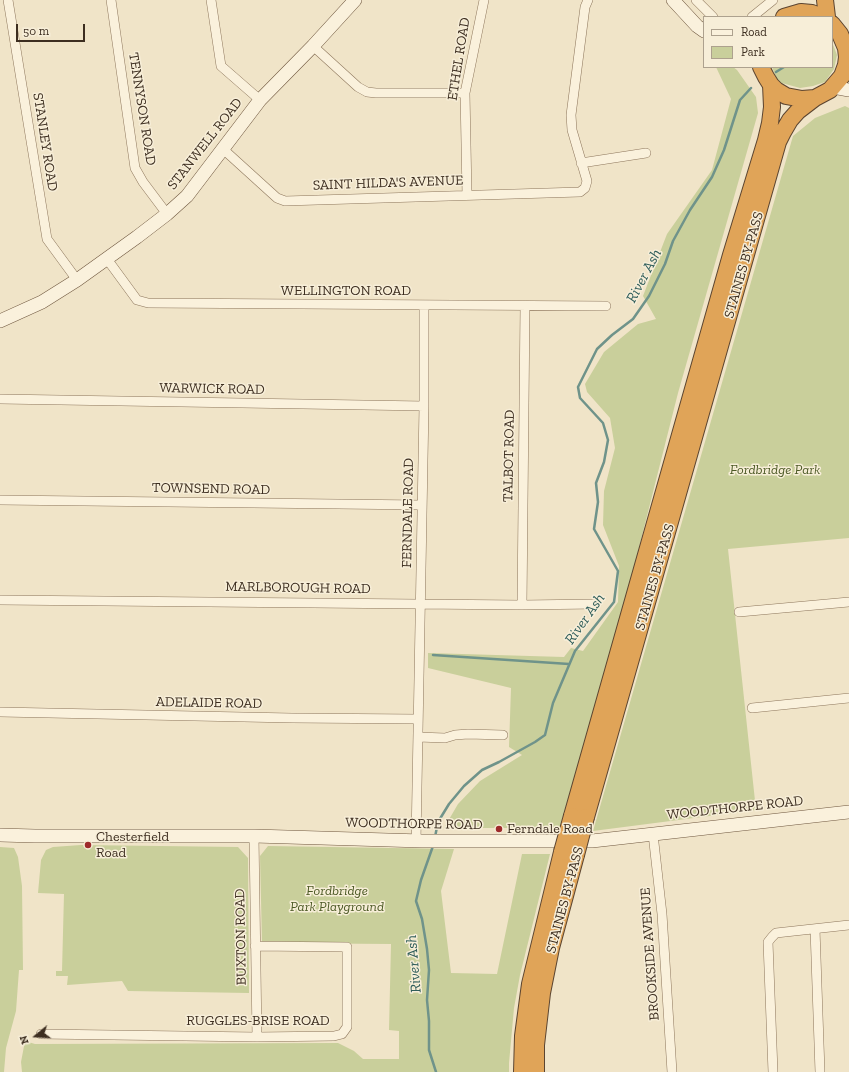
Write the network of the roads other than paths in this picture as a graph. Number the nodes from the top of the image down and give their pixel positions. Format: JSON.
{"nodes":[{"id":1,"x":8,"y":0,"type":"edge"},
{"id":2,"x":111,"y":0,"type":"edge"},
{"id":3,"x":211,"y":0,"type":"edge"},
{"id":4,"x":355,"y":0,"type":"edge"},
{"id":5,"x":484,"y":0,"type":"edge"},
{"id":6,"x":588,"y":0,"type":"edge"},
{"id":7,"x":696,"y":0,"type":"edge"},
{"id":8,"x":773,"y":0,"type":"edge"},
{"id":9,"x":800,"y":0,"type":"edge"},
{"id":10,"x":825,"y":0,"type":"edge"},
{"id":11,"x":677,"y":2,"type":"edge"},
{"id":12,"x":712,"y":16,"type":"edge"},
{"id":13,"x":753,"y":16,"type":"edge"},
{"id":14,"x":788,"y":16,"type":"edge"},
{"id":15,"x":820,"y":16,"type":"edge"},
{"id":16,"x":827,"y":16,"type":"edge"},
{"id":17,"x":833,"y":25,"type":"edge"},
{"id":18,"x":703,"y":30,"type":"edge"},
{"id":19,"x":313,"y":46,"type":"junction"},
{"id":20,"x":847,"y":49,"type":"edge"},
{"id":21,"x":762,"y":68,"type":"edge"},
{"id":22,"x":772,"y":85,"type":"junction"},
{"id":23,"x":833,"y":88,"type":"junction"},
{"id":24,"x":849,"y":90,"type":"edge"},
{"id":25,"x":465,"y":93,"type":"junction"},
{"id":26,"x":815,"y":98,"type":"junction"},
{"id":27,"x":260,"y":100,"type":"junction"},
{"id":28,"x":223,"y":149,"type":"junction"},
{"id":29,"x":646,"y":153,"type":"dead end"},
{"id":30,"x":581,"y":163,"type":"junction"},
{"id":31,"x":467,"y":195,"type":"junction"},
{"id":32,"x":167,"y":214,"type":"junction"},
{"id":33,"x":107,"y":259,"type":"junction"},
{"id":34,"x":76,"y":280,"type":"junction"},
{"id":35,"x":424,"y":305,"type":"junction"},
{"id":36,"x":525,"y":306,"type":"junction"},
{"id":37,"x":606,"y":306,"type":"dead end"},
{"id":38,"x":0,"y":321,"type":"edge"},
{"id":39,"x":0,"y":399,"type":"edge"},
{"id":40,"x":424,"y":406,"type":"junction"},
{"id":41,"x":0,"y":500,"type":"edge"},
{"id":42,"x":422,"y":505,"type":"junction"},
{"id":43,"x":0,"y":600,"type":"edge"},
{"id":44,"x":849,"y":602,"type":"edge"},
{"id":45,"x":420,"y":604,"type":"junction"},
{"id":46,"x":595,"y":604,"type":"dead end"},
{"id":47,"x":522,"y":605,"type":"junction"},
{"id":48,"x":739,"y":612,"type":"dead end"},
{"id":49,"x":849,"y":698,"type":"edge"},
{"id":50,"x":752,"y":708,"type":"dead end"},
{"id":51,"x":0,"y":712,"type":"edge"},
{"id":52,"x":418,"y":719,"type":"junction"},
{"id":53,"x":503,"y":735,"type":"dead end"},
{"id":54,"x":418,"y":737,"type":"junction"},
{"id":55,"x":849,"y":812,"type":"edge"},
{"id":56,"x":579,"y":817,"type":"junction"},
{"id":57,"x":0,"y":834,"type":"edge"},
{"id":58,"x":653,"y":834,"type":"junction"},
{"id":59,"x":254,"y":836,"type":"junction"},
{"id":60,"x":427,"y":841,"type":"junction"},
{"id":61,"x":569,"y":853,"type":"junction"},
{"id":62,"x":849,"y":925,"type":"edge"},
{"id":63,"x":815,"y":929,"type":"junction"},
{"id":64,"x":255,"y":946,"type":"junction"},
{"id":65,"x":41,"y":1034,"type":"dead end"},
{"id":66,"x":256,"y":1036,"type":"junction"},
{"id":67,"x":522,"y":1072,"type":"edge"},
{"id":68,"x":536,"y":1072,"type":"edge"},
{"id":69,"x":672,"y":1072,"type":"edge"},
{"id":70,"x":773,"y":1072,"type":"edge"},
{"id":71,"x":820,"y":1072,"type":"edge"}],
"edges":[{"from":1,"to":34,"type":"street","name":"STANLEY ROAD"},
{"from":2,"to":32,"type":"street","name":"TENNYSON ROAD"},
{"from":3,"to":27,"type":"street"},
{"from":4,"to":19,"type":"street","name":"STANWELL ROAD"},
{"from":5,"to":25,"type":"street","name":"ETHEL ROAD"},
{"from":6,"to":30,"type":"street"},
{"from":7,"to":12,"type":"street"},
{"from":8,"to":13,"type":"street"},
{"from":9,"to":14,"type":"highway"},
{"from":10,"to":16,"type":"highway"},
{"from":11,"to":18,"type":"street"},
{"from":14,"to":15,"type":"highway"},
{"from":17,"to":20,"type":"highway"},
{"from":19,"to":25,"type":"street"},
{"from":19,"to":27,"type":"street","name":"STANWELL ROAD"},
{"from":20,"to":23,"type":"highway"},
{"from":21,"to":22,"type":"highway"},
{"from":22,"to":26,"type":"highway"},
{"from":22,"to":56,"type":"highway","name":"STAINES BY-PASS"},
{"from":23,"to":24,"type":"street"},
{"from":23,"to":26,"type":"highway","name":"STAINES BY-PASS"},
{"from":25,"to":31,"type":"street","name":"ETHEL ROAD"},
{"from":26,"to":56,"type":"highway","name":"STAINES BY-PASS"},
{"from":27,"to":28,"type":"street","name":"STANWELL ROAD"},
{"from":28,"to":31,"type":"street","name":"SAINT HILDA'S AVENUE"},
{"from":28,"to":32,"type":"street","name":"STANWELL ROAD"},
{"from":29,"to":30,"type":"street"},
{"from":30,"to":31,"type":"street","name":"SAINT HILDA'S AVENUE"},
{"from":32,"to":33,"type":"street","name":"STANWELL ROAD"},
{"from":33,"to":34,"type":"street","name":"STANWELL ROAD"},
{"from":33,"to":35,"type":"street","name":"WELLINGTON ROAD"},
{"from":34,"to":38,"type":"street","name":"STANWELL ROAD"},
{"from":35,"to":36,"type":"street","name":"WELLINGTON ROAD"},
{"from":35,"to":40,"type":"street","name":"FERNDALE ROAD"},
{"from":36,"to":37,"type":"street","name":"WELLINGTON ROAD"},
{"from":36,"to":47,"type":"street","name":"TALBOT ROAD"},
{"from":39,"to":40,"type":"street","name":"WARWICK ROAD"},
{"from":40,"to":42,"type":"street","name":"FERNDALE ROAD"},
{"from":41,"to":42,"type":"street","name":"TOWNSEND ROAD"},
{"from":42,"to":45,"type":"street","name":"FERNDALE ROAD"},
{"from":43,"to":45,"type":"street","name":"MARLBOROUGH ROAD"},
{"from":44,"to":48,"type":"street"},
{"from":45,"to":47,"type":"street","name":"MARLBOROUGH ROAD"},
{"from":45,"to":52,"type":"street","name":"FERNDALE ROAD"},
{"from":46,"to":47,"type":"street","name":"MARLBOROUGH ROAD"},
{"from":49,"to":50,"type":"street"},
{"from":51,"to":52,"type":"street","name":"ADELAIDE ROAD"},
{"from":52,"to":54,"type":"street","name":"FERNDALE ROAD"},
{"from":53,"to":54,"type":"street"},
{"from":54,"to":60,"type":"street","name":"FERNDALE ROAD"},
{"from":55,"to":58,"type":"street","name":"WOODTHORPE ROAD"},
{"from":56,"to":61,"type":"highway","name":"STAINES BY-PASS","bridge":true},
{"from":57,"to":59,"type":"street","name":"WOODTHORPE ROAD"},
{"from":58,"to":60,"type":"street","name":"WOODTHORPE ROAD"},
{"from":58,"to":69,"type":"street","name":"BROOKSIDE AVENUE"},
{"from":59,"to":60,"type":"street","name":"WOODTHORPE ROAD"},
{"from":59,"to":64,"type":"street","name":"BUXTON ROAD"},
{"from":61,"to":67,"type":"highway","name":"STAINES BY-PASS"},
{"from":61,"to":68,"type":"highway","name":"STAINES BY-PASS"},
{"from":62,"to":63,"type":"street"},
{"from":63,"to":70,"type":"street"},
{"from":63,"to":71,"type":"street"},
{"from":64,"to":66,"type":"street","name":"BUXTON ROAD"},
{"from":64,"to":66,"type":"street","name":"RUGGLES-BRISE ROAD"},
{"from":65,"to":66,"type":"street","name":"RUGGLES-BRISE ROAD"}]}
